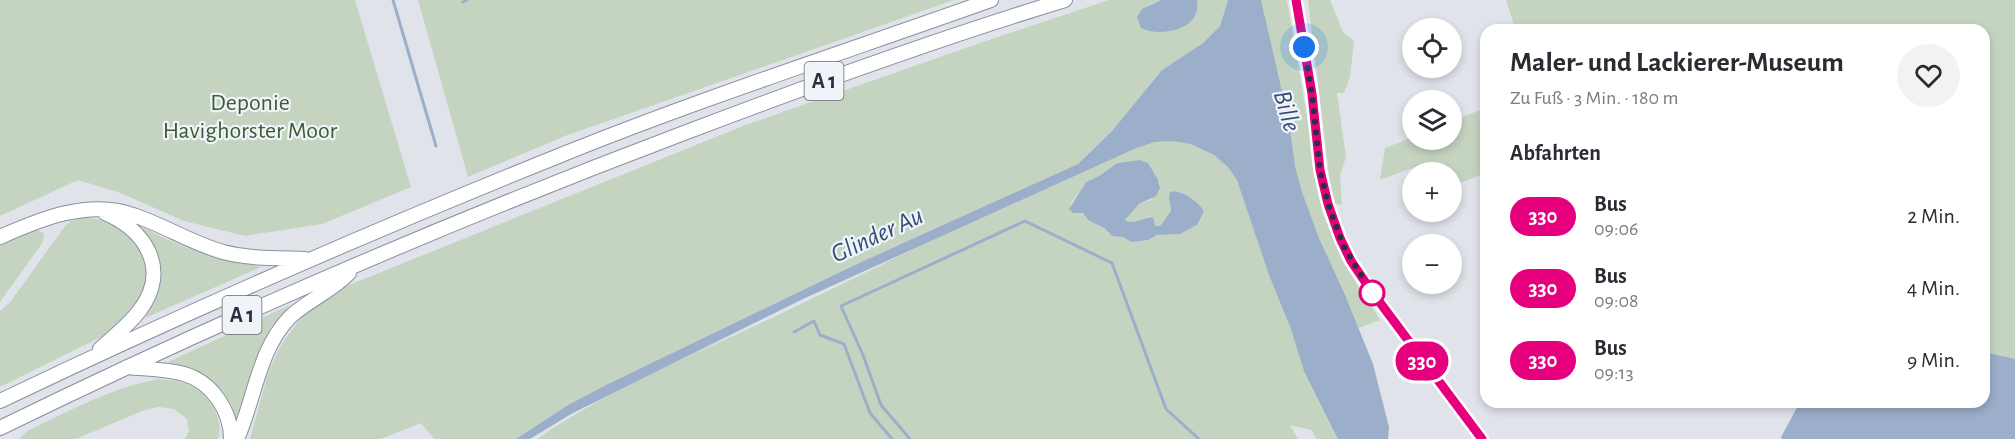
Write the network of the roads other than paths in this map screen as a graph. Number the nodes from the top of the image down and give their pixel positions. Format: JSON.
{"nodes":[{"id":1,"x":991,"y":0,"type":"edge"},
{"id":2,"x":1065,"y":0,"type":"edge"},
{"id":3,"x":1296,"y":0,"type":"edge"},
{"id":4,"x":98,"y":211,"type":"junction"},
{"id":5,"x":0,"y":237,"type":"edge"},
{"id":6,"x":310,"y":259,"type":"junction"},
{"id":7,"x":359,"y":263,"type":"junction"},
{"id":8,"x":90,"y":358,"type":"junction"},
{"id":9,"x":125,"y":367,"type":"junction"},
{"id":10,"x":0,"y":401,"type":"edge"},
{"id":11,"x":0,"y":428,"type":"edge"},
{"id":12,"x":231,"y":439,"type":"edge"},
{"id":13,"x":237,"y":439,"type":"edge"},
{"id":14,"x":1482,"y":439,"type":"edge"}],
"edges":[{"from":1,"to":6,"type":"highway","number":"A 1"},
{"from":2,"to":7,"type":"highway","number":"A 1"},
{"from":3,"to":14,"type":"street"},
{"from":4,"to":5,"type":"highway"},
{"from":4,"to":6,"type":"highway"},
{"from":4,"to":8,"type":"highway"},
{"from":6,"to":8,"type":"highway","number":"A 1"},
{"from":7,"to":9,"type":"highway","number":"A 1"},
{"from":7,"to":13,"type":"highway"},
{"from":8,"to":10,"type":"highway","number":"A 1"},
{"from":9,"to":11,"type":"highway","number":"A 1"},
{"from":9,"to":12,"type":"highway"}]}
